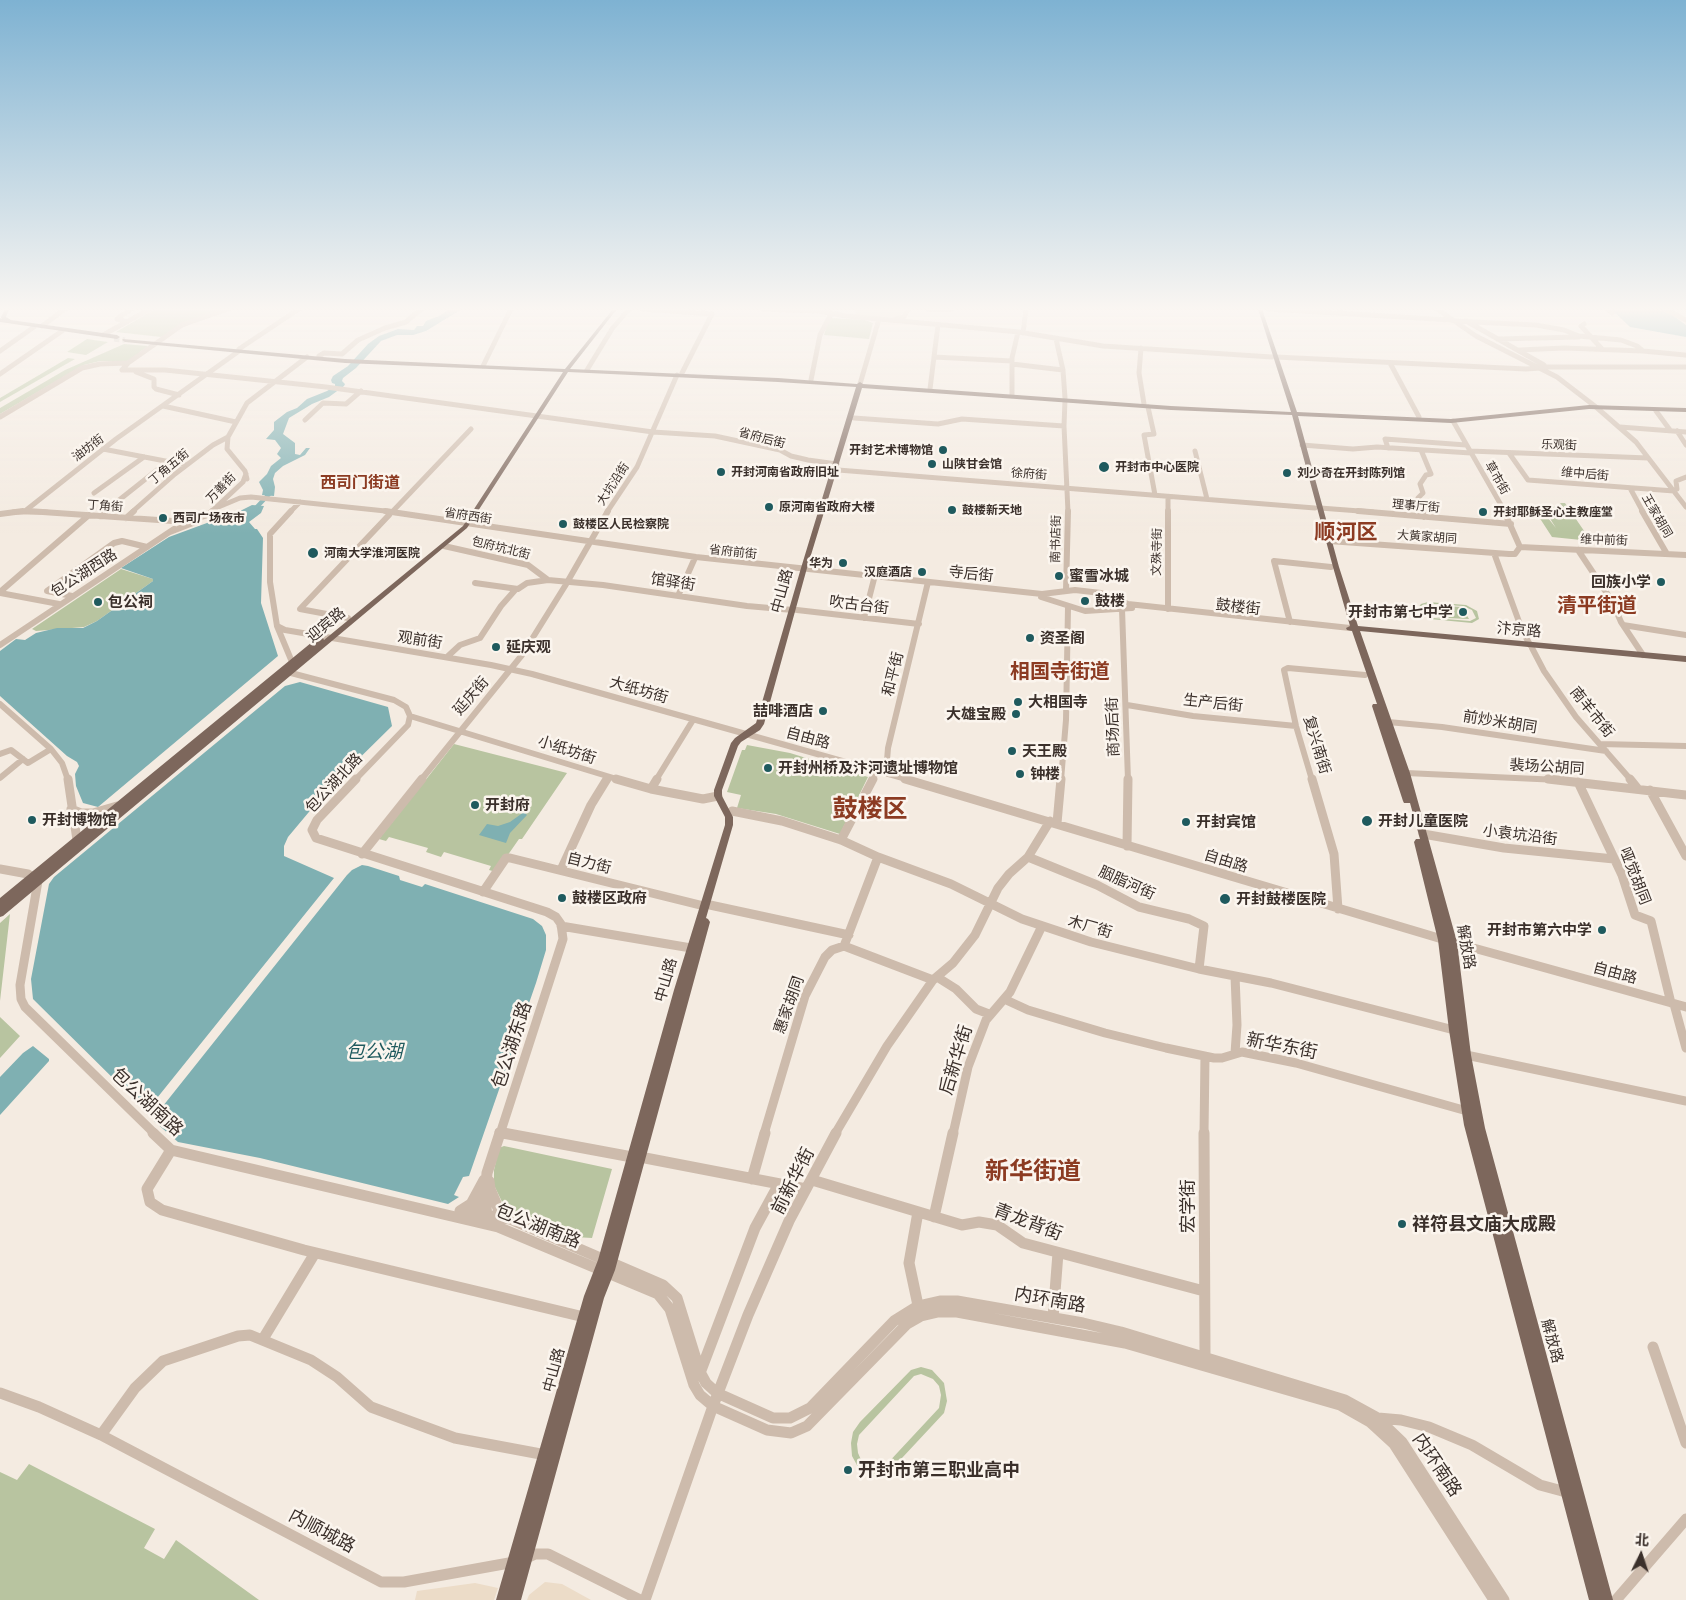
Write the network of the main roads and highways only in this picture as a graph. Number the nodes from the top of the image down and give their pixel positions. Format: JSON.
{"nodes":[{"id":1,"x":556,"y":384,"type":"edge"},
{"id":2,"x":839,"y":384,"type":"edge"},
{"id":3,"x":848,"y":384,"type":"edge"},
{"id":4,"x":1282,"y":384,"type":"edge"},
{"id":5,"x":861,"y":385,"type":"junction"},
{"id":6,"x":1065,"y":399,"type":"junction"},
{"id":7,"x":1594,"y":405,"type":"junction"},
{"id":8,"x":1686,"y":410,"type":"edge"},
{"id":9,"x":1291,"y":412,"type":"junction"},
{"id":10,"x":838,"y":467,"type":"junction"},
{"id":11,"x":1318,"y":508,"type":"junction"},
{"id":12,"x":464,"y":525,"type":"junction"},
{"id":13,"x":1353,"y":630,"type":"junction"},
{"id":14,"x":327,"y":638,"type":"junction"},
{"id":15,"x":1531,"y":646,"type":"junction"},
{"id":16,"x":1686,"y":660,"type":"edge"},
{"id":17,"x":752,"y":736,"type":"junction"},
{"id":18,"x":35,"y":879,"type":"junction"},
{"id":19,"x":0,"y":904,"type":"edge"},
{"id":20,"x":707,"y":905,"type":"junction"},
{"id":21,"x":0,"y":913,"type":"edge"},
{"id":22,"x":1447,"y":941,"type":"junction"},
{"id":23,"x":636,"y":1157,"type":"junction"},
{"id":24,"x":606,"y":1267,"type":"junction"},
{"id":25,"x":520,"y":1560,"type":"junction"},
{"id":26,"x":503,"y":1600,"type":"edge"},
{"id":27,"x":514,"y":1600,"type":"edge"},
{"id":28,"x":1596,"y":1600,"type":"edge"},
{"id":29,"x":1606,"y":1600,"type":"edge"}],
"edges":[{"from":1,"to":12,"type":"main road","name":"迎宾路"},
{"from":2,"to":5,"type":"main road"},
{"from":3,"to":5,"type":"main road"},
{"from":4,"to":9,"type":"main road","name":"解放路"},
{"from":5,"to":6,"type":"main road"},
{"from":5,"to":6,"type":"main road"},
{"from":5,"to":10,"type":"main road","name":"中山路"},
{"from":5,"to":10,"type":"main road","name":"中山路"},
{"from":6,"to":9,"type":"main road"},
{"from":7,"to":8,"type":"main road"},
{"from":7,"to":8,"type":"main road"},
{"from":7,"to":9,"type":"main road"},
{"from":7,"to":9,"type":"main road"},
{"from":9,"to":11,"type":"main road","name":"解放路"},
{"from":9,"to":11,"type":"main road","name":"解放路"},
{"from":10,"to":17,"type":"main road","name":"中山路"},
{"from":11,"to":13,"type":"main road","name":"解放路"},
{"from":11,"to":13,"type":"main road","name":"解放路"},
{"from":12,"to":14,"type":"main road","name":"迎宾路"},
{"from":12,"to":14,"type":"main road","name":"迎宾路"},
{"from":13,"to":15,"type":"main road","name":"汴京路"},
{"from":13,"to":22,"type":"main road","name":"解放路"},
{"from":13,"to":22,"type":"main road","name":"解放路"},
{"from":14,"to":18,"type":"main road","name":"迎宾路"},
{"from":14,"to":18,"type":"main road","name":"迎宾路"},
{"from":15,"to":16,"type":"main road","name":"汴京路"},
{"from":15,"to":16,"type":"main road","name":"汴京路"},
{"from":17,"to":20,"type":"main road","name":"中山路"},
{"from":17,"to":20,"type":"main road","name":"中山路"},
{"from":18,"to":19,"type":"main road","name":"迎宾路"},
{"from":18,"to":21,"type":"main road","name":"迎宾路"},
{"from":20,"to":23,"type":"main road","name":"中山路"},
{"from":20,"to":23,"type":"main road","name":"中山路"},
{"from":22,"to":28,"type":"main road","name":"解放路"},
{"from":22,"to":29,"type":"main road","name":"解放路"},
{"from":23,"to":24,"type":"main road","name":"中山路"},
{"from":24,"to":25,"type":"main road","name":"中山路"},
{"from":24,"to":25,"type":"main road","name":"中山路"},
{"from":25,"to":26,"type":"main road","name":"中山路"},
{"from":25,"to":27,"type":"main road","name":"中山路"}]}
